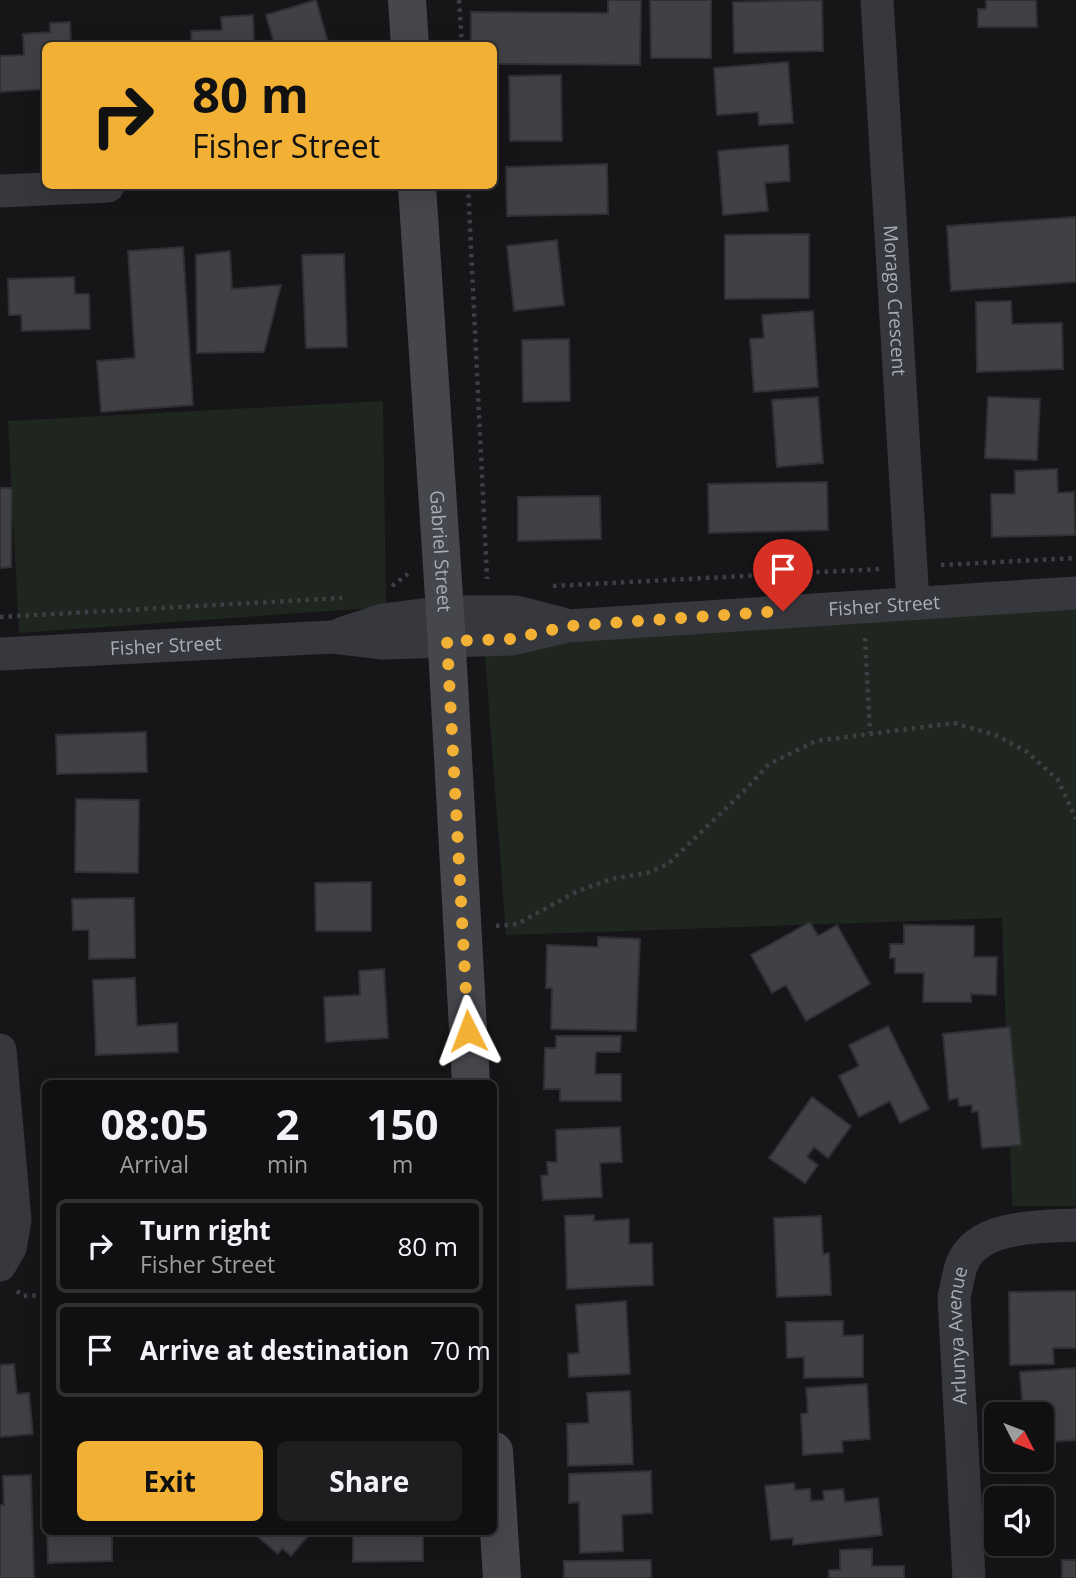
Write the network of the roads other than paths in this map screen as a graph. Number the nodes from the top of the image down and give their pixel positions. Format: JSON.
{"nodes":[{"id":1,"x":407,"y":0,"type":"edge"},
{"id":2,"x":877,"y":0,"type":"edge"},
{"id":3,"x":410,"y":42,"type":"edge"},
{"id":4,"x":43,"y":189,"type":"edge"},
{"id":5,"x":417,"y":189,"type":"edge"},
{"id":6,"x":0,"y":191,"type":"edge"},
{"id":7,"x":1076,"y":593,"type":"edge"},
{"id":8,"x":913,"y":602,"type":"junction"},
{"id":9,"x":446,"y":626,"type":"junction"},
{"id":10,"x":0,"y":654,"type":"edge"},
{"id":11,"x":0,"y":1050,"type":"edge"},
{"id":12,"x":471,"y":1080,"type":"edge"},
{"id":13,"x":1076,"y":1225,"type":"edge"},
{"id":14,"x":0,"y":1265,"type":"edge"},
{"id":15,"x":497,"y":1499,"type":"edge"},
{"id":16,"x":502,"y":1578,"type":"edge"},
{"id":17,"x":969,"y":1578,"type":"edge"}],
"edges":[{"from":1,"to":3,"type":"street"},
{"from":2,"to":8,"type":"street","name":"Morago Crescent"},
{"from":4,"to":6,"type":"street"},
{"from":5,"to":9,"type":"street","name":"Gabriel Street"},
{"from":7,"to":8,"type":"street","name":"Fisher Street"},
{"from":8,"to":9,"type":"street","name":"Fisher Street"},
{"from":9,"to":10,"type":"street","name":"Fisher Street"},
{"from":9,"to":12,"type":"street","name":"Gabriel Street"},
{"from":11,"to":14,"type":"street"},
{"from":13,"to":17,"type":"street","name":"Arlunya Avenue"},
{"from":15,"to":16,"type":"street"}]}
